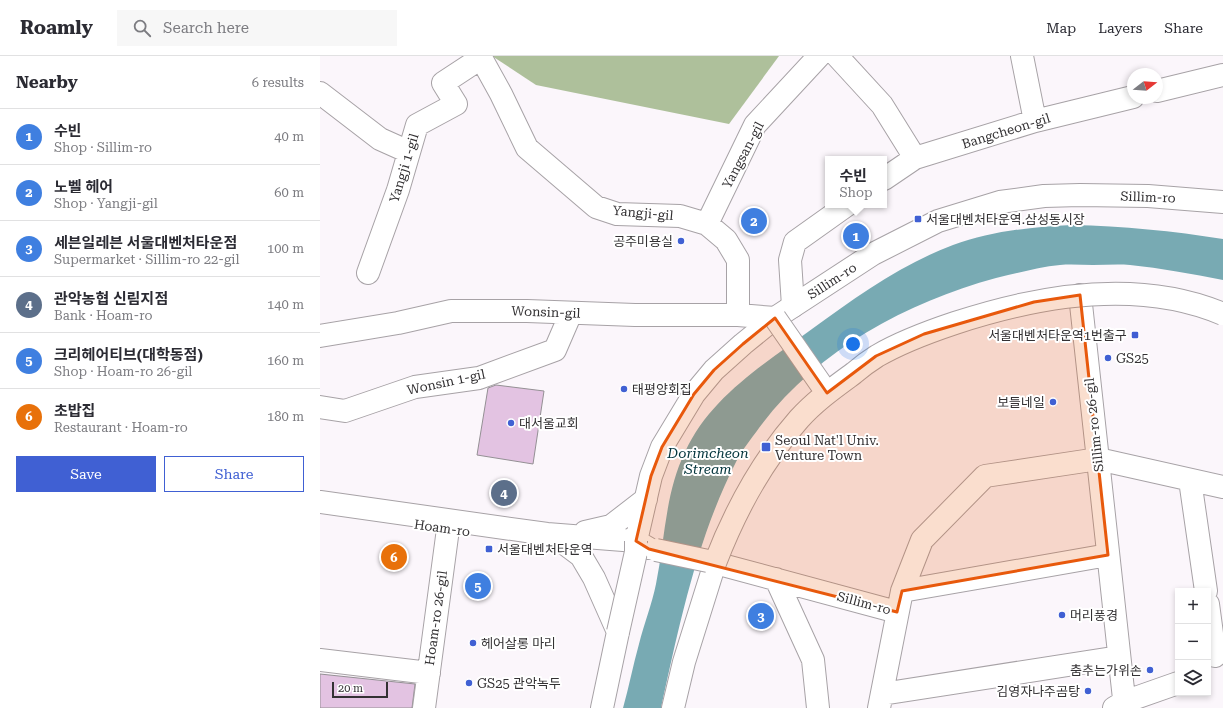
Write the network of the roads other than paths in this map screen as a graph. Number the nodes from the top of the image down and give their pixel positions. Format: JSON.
{"nodes":[{"id":1,"x":819,"y":56,"type":"edge"},
{"id":2,"x":837,"y":56,"type":"edge"},
{"id":3,"x":1022,"y":56,"type":"edge"},
{"id":4,"x":480,"y":57,"type":"edge"},
{"id":5,"x":1223,"y":75,"type":"edge"},
{"id":6,"x":1163,"y":90,"type":"edge"},
{"id":7,"x":320,"y":93,"type":"edge"},
{"id":8,"x":1127,"y":98,"type":"edge"},
{"id":9,"x":1035,"y":121,"type":"junction"},
{"id":10,"x":409,"y":152,"type":"junction"},
{"id":11,"x":915,"y":158,"type":"junction"},
{"id":12,"x":887,"y":177,"type":"edge"},
{"id":13,"x":1223,"y":202,"type":"edge"},
{"id":14,"x":843,"y":208,"type":"edge"},
{"id":15,"x":708,"y":224,"type":"junction"},
{"id":16,"x":368,"y":273,"type":"dead end"},
{"id":17,"x":1080,"y":295,"type":"junction"},
{"id":18,"x":793,"y":306,"type":"junction"},
{"id":19,"x":572,"y":313,"type":"junction"},
{"id":20,"x":1223,"y":314,"type":"edge"},
{"id":21,"x":738,"y":316,"type":"junction"},
{"id":22,"x":775,"y":318,"type":"junction"},
{"id":23,"x":320,"y":336,"type":"edge"},
{"id":24,"x":827,"y":393,"type":"junction"},
{"id":25,"x":320,"y":407,"type":"edge"},
{"id":26,"x":1098,"y":460,"type":"junction"},
{"id":27,"x":1190,"y":480,"type":"junction"},
{"id":28,"x":1223,"y":487,"type":"edge"},
{"id":29,"x":646,"y":499,"type":"junction"},
{"id":30,"x":320,"y":502,"type":"edge"},
{"id":31,"x":320,"y":512,"type":"edge"},
{"id":32,"x":448,"y":529,"type":"junction"},
{"id":33,"x":566,"y":540,"type":"junction"},
{"id":34,"x":644,"y":548,"type":"junction"},
{"id":35,"x":1108,"y":555,"type":"junction"},
{"id":36,"x":712,"y":562,"type":"junction"},
{"id":37,"x":776,"y":579,"type":"junction"},
{"id":38,"x":1206,"y":588,"type":"edge"},
{"id":39,"x":902,"y":591,"type":"junction"},
{"id":40,"x":897,"y":612,"type":"junction"},
{"id":41,"x":1211,"y":624,"type":"edge"},
{"id":42,"x":618,"y":632,"type":"junction"},
{"id":43,"x":1216,"y":656,"type":"edge"},
{"id":44,"x":1119,"y":657,"type":"junction"},
{"id":45,"x":320,"y":660,"type":"edge"},
{"id":46,"x":429,"y":673,"type":"junction"},
{"id":47,"x":1175,"y":684,"type":"edge"},
{"id":48,"x":880,"y":701,"type":"edge"},
{"id":49,"x":1121,"y":706,"type":"edge"},
{"id":50,"x":424,"y":708,"type":"edge"},
{"id":51,"x":602,"y":708,"type":"edge"},
{"id":52,"x":672,"y":708,"type":"edge"},
{"id":53,"x":818,"y":708,"type":"edge"}],
"edges":[{"from":1,"to":15,"type":"street","name":"Yangsan-gil"},
{"from":2,"to":11,"type":"street"},
{"from":3,"to":9,"type":"street"},
{"from":4,"to":10,"type":"street","name":"Yangji 1-gil"},
{"from":4,"to":15,"type":"street","name":"Yangji-gil"},
{"from":5,"to":6,"type":"street"},
{"from":7,"to":10,"type":"street"},
{"from":8,"to":9,"type":"street","name":"Bangcheon-gil"},
{"from":9,"to":11,"type":"street","name":"Bangcheon-gil"},
{"from":10,"to":16,"type":"street","name":"Yangji 1-gil"},
{"from":11,"to":12,"type":"street","name":"Bangcheon-gil"},
{"from":13,"to":18,"type":"street","name":"Sillim-ro"},
{"from":14,"to":18,"type":"street"},
{"from":15,"to":21,"type":"street","name":"Yangji-gil"},
{"from":17,"to":20,"type":"street","bridge":true},
{"from":17,"to":24,"type":"street","bridge":true},
{"from":17,"to":26,"type":"street","name":"Sillim-ro 26-gil"},
{"from":18,"to":22,"type":"street","name":"Sillim-ro"},
{"from":19,"to":21,"type":"street","name":"Wonsin-gil"},
{"from":19,"to":23,"type":"street","name":"Wonsin-gil"},
{"from":19,"to":25,"type":"street","name":"Wonsin 1-gil"},
{"from":21,"to":22,"type":"street","name":"Wonsin-gil"},
{"from":22,"to":24,"type":"street","bridge":true},
{"from":22,"to":29,"type":"street","name":"Sillim-ro"},
{"from":24,"to":36,"type":"street","bridge":true},
{"from":26,"to":27,"type":"street"},
{"from":26,"to":35,"type":"street","name":"Sillim-ro 26-gil"},
{"from":26,"to":39,"type":"street"},
{"from":27,"to":28,"type":"street"},
{"from":27,"to":38,"type":"street"},
{"from":29,"to":33,"type":"street"},
{"from":29,"to":34,"type":"street","name":"Sillim-ro"},
{"from":30,"to":33,"type":"street"},
{"from":31,"to":32,"type":"street","name":"Hoam-ro"},
{"from":32,"to":33,"type":"street","name":"Hoam-ro"},
{"from":32,"to":46,"type":"street","name":"Hoam-ro 26-gil"},
{"from":33,"to":34,"type":"street"},
{"from":33,"to":42,"type":"street"},
{"from":34,"to":36,"type":"street","bridge":true},
{"from":34,"to":42,"type":"street","name":"Sillim-ro","bridge":true},
{"from":35,"to":39,"type":"street"},
{"from":35,"to":44,"type":"street","name":"Sillim-ro 26-gil"},
{"from":36,"to":37,"type":"street","name":"Sillim-ro"},
{"from":36,"to":52,"type":"street"},
{"from":37,"to":40,"type":"street","name":"Sillim-ro"},
{"from":37,"to":53,"type":"street"},
{"from":39,"to":40,"type":"street"},
{"from":40,"to":48,"type":"street"},
{"from":41,"to":43,"type":"street"},
{"from":42,"to":51,"type":"street"},
{"from":44,"to":48,"type":"street"},
{"from":44,"to":49,"type":"street","name":"Sillim-ro 26-gil"},
{"from":45,"to":46,"type":"street"},
{"from":46,"to":50,"type":"street","name":"Hoam-ro 26-gil"},
{"from":47,"to":49,"type":"street"}]}
